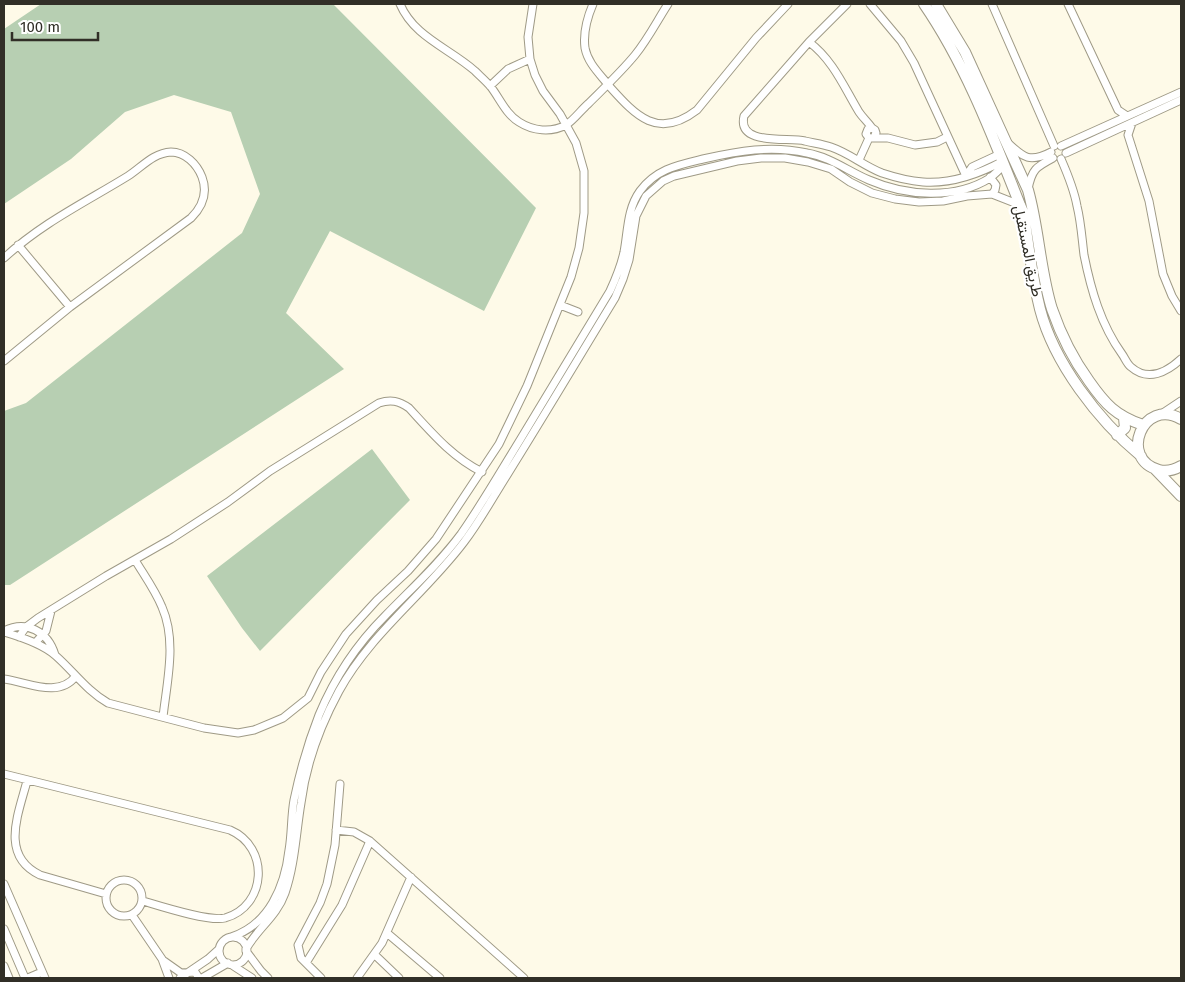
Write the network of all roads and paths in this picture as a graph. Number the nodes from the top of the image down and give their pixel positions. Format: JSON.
{"nodes":[{"id":1,"x":400,"y":4,"type":"edge"},
{"id":2,"x":533,"y":4,"type":"edge"},
{"id":3,"x":593,"y":4,"type":"edge"},
{"id":4,"x":668,"y":4,"type":"edge"},
{"id":5,"x":788,"y":4,"type":"edge"},
{"id":6,"x":847,"y":4,"type":"edge"},
{"id":7,"x":870,"y":4,"type":"edge"},
{"id":8,"x":924,"y":4,"type":"edge"},
{"id":9,"x":936,"y":4,"type":"edge"},
{"id":10,"x":992,"y":4,"type":"edge"},
{"id":11,"x":1068,"y":4,"type":"edge"},
{"id":12,"x":809,"y":42,"type":"junction"},
{"id":13,"x":530,"y":59,"type":"junction"},
{"id":14,"x":608,"y":84,"type":"junction"},
{"id":15,"x":490,"y":86,"type":"junction"},
{"id":16,"x":1181,"y":92,"type":"edge"},
{"id":17,"x":1181,"y":100,"type":"edge"},
{"id":18,"x":1118,"y":110,"type":"junction"},
{"id":19,"x":1129,"y":120,"type":"junction"},
{"id":20,"x":1115,"y":122,"type":"junction"},
{"id":21,"x":567,"y":124,"type":"junction"},
{"id":22,"x":1116,"y":130,"type":"junction"},
{"id":23,"x":871,"y":132,"type":"junction"},
{"id":24,"x":1128,"y":135,"type":"junction"},
{"id":25,"x":947,"y":137,"type":"junction"},
{"id":26,"x":1008,"y":142,"type":"junction"},
{"id":27,"x":1058,"y":152,"type":"junction"},
{"id":28,"x":858,"y":160,"type":"junction"},
{"id":29,"x":1002,"y":160,"type":"junction"},
{"id":30,"x":966,"y":176,"type":"junction"},
{"id":31,"x":990,"y":177,"type":"junction"},
{"id":32,"x":1028,"y":190,"type":"junction"},
{"id":33,"x":992,"y":194,"type":"junction"},
{"id":34,"x":1020,"y":205,"type":"junction"},
{"id":35,"x":18,"y":245,"type":"junction"},
{"id":36,"x":4,"y":258,"type":"edge"},
{"id":37,"x":560,"y":305,"type":"junction"},
{"id":38,"x":70,"y":307,"type":"junction"},
{"id":39,"x":1181,"y":311,"type":"edge"},
{"id":40,"x":578,"y":312,"type":"dead end"},
{"id":41,"x":1181,"y":359,"type":"edge"},
{"id":42,"x":4,"y":361,"type":"edge"},
{"id":43,"x":1181,"y":401,"type":"edge"},
{"id":44,"x":1160,"y":415,"type":"junction"},
{"id":45,"x":1124,"y":418,"type":"junction"},
{"id":46,"x":1181,"y":419,"type":"edge"},
{"id":47,"x":1143,"y":426,"type":"junction"},
{"id":48,"x":1117,"y":435,"type":"junction"},
{"id":49,"x":1141,"y":456,"type":"junction"},
{"id":50,"x":513,"y":458,"type":"junction"},
{"id":51,"x":1181,"y":466,"type":"edge"},
{"id":52,"x":1155,"y":469,"type":"junction"},
{"id":53,"x":482,"y":472,"type":"junction"},
{"id":54,"x":1181,"y":496,"type":"edge"},
{"id":55,"x":135,"y":560,"type":"junction"},
{"id":56,"x":51,"y":611,"type":"junction"},
{"id":57,"x":26,"y":627,"type":"junction"},
{"id":58,"x":4,"y":632,"type":"edge"},
{"id":59,"x":44,"y":635,"type":"junction"},
{"id":60,"x":19,"y":637,"type":"junction"},
{"id":61,"x":35,"y":643,"type":"junction"},
{"id":62,"x":55,"y":654,"type":"junction"},
{"id":63,"x":76,"y":676,"type":"junction"},
{"id":64,"x":4,"y":679,"type":"edge"},
{"id":65,"x":163,"y":717,"type":"junction"},
{"id":66,"x":4,"y":774,"type":"edge"},
{"id":67,"x":27,"y":781,"type":"junction"},
{"id":68,"x":340,"y":784,"type":"dead end"},
{"id":69,"x":336,"y":830,"type":"junction"},
{"id":70,"x":370,"y":841,"type":"junction"},
{"id":71,"x":410,"y":877,"type":"junction"},
{"id":72,"x":4,"y":884,"type":"edge"},
{"id":73,"x":106,"y":894,"type":"junction"},
{"id":74,"x":142,"y":901,"type":"junction"},
{"id":75,"x":132,"y":914,"type":"junction"},
{"id":76,"x":4,"y":930,"type":"edge"},
{"id":77,"x":387,"y":932,"type":"junction"},
{"id":78,"x":231,"y":937,"type":"junction"},
{"id":79,"x":219,"y":948,"type":"junction"},
{"id":80,"x":246,"y":950,"type":"junction"},
{"id":81,"x":375,"y":955,"type":"junction"},
{"id":82,"x":162,"y":959,"type":"junction"},
{"id":83,"x":306,"y":963,"type":"junction"},
{"id":84,"x":230,"y":964,"type":"junction"},
{"id":85,"x":4,"y":966,"type":"edge"},
{"id":86,"x":188,"y":973,"type":"junction"},
{"id":87,"x":43,"y":975,"type":"edge"},
{"id":88,"x":9,"y":978,"type":"edge"},
{"id":89,"x":27,"y":978,"type":"edge"},
{"id":90,"x":169,"y":978,"type":"edge"},
{"id":91,"x":180,"y":978,"type":"edge"},
{"id":92,"x":201,"y":978,"type":"edge"},
{"id":93,"x":252,"y":978,"type":"edge"},
{"id":94,"x":268,"y":978,"type":"edge"},
{"id":95,"x":321,"y":978,"type":"edge"},
{"id":96,"x":357,"y":978,"type":"edge"},
{"id":97,"x":400,"y":978,"type":"edge"},
{"id":98,"x":440,"y":978,"type":"edge"},
{"id":99,"x":524,"y":978,"type":"edge"}],
"edges":[{"from":1,"to":15,"type":"street"},
{"from":2,"to":13,"type":"street"},
{"from":3,"to":14,"type":"street"},
{"from":4,"to":14,"type":"street"},
{"from":5,"to":14,"type":"street"},
{"from":6,"to":12,"type":"street"},
{"from":7,"to":25,"type":"street"},
{"from":8,"to":29,"type":"main road","name":"طريق المستقبل"},
{"from":9,"to":26,"type":"main road","name":"طريق المستقبل"},
{"from":10,"to":27,"type":"street"},
{"from":11,"to":18,"type":"street"},
{"from":12,"to":23,"type":"street"},
{"from":12,"to":28,"type":"street"},
{"from":13,"to":15,"type":"street"},
{"from":13,"to":21,"type":"street"},
{"from":14,"to":21,"type":"street"},
{"from":15,"to":21,"type":"street"},
{"from":16,"to":19,"type":"street"},
{"from":17,"to":19,"type":"street"},
{"from":18,"to":19,"type":"street"},
{"from":18,"to":20,"type":"street"},
{"from":19,"to":20,"type":"street"},
{"from":19,"to":22,"type":"street"},
{"from":19,"to":24,"type":"street"},
{"from":20,"to":27,"type":"street"},
{"from":21,"to":37,"type":"street"},
{"from":22,"to":24,"type":"street"},
{"from":22,"to":27,"type":"street"},
{"from":23,"to":25,"type":"street"},
{"from":23,"to":28,"type":"street"},
{"from":24,"to":39,"type":"street"},
{"from":25,"to":30,"type":"street"},
{"from":26,"to":27,"type":"street"},
{"from":26,"to":32,"type":"main road","name":"طريق المستقبل"},
{"from":27,"to":32,"type":"street"},
{"from":27,"to":41,"type":"street"},
{"from":28,"to":30,"type":"street"},
{"from":29,"to":30,"type":"street"},
{"from":29,"to":31,"type":"street"},
{"from":29,"to":34,"type":"main road","name":"طريق المستقبل"},
{"from":31,"to":33,"type":"street"},
{"from":31,"to":50,"type":"street"},
{"from":32,"to":45,"type":"main road","name":"طريق المستقبل"},
{"from":33,"to":34,"type":"street"},
{"from":33,"to":50,"type":"street"},
{"from":34,"to":48,"type":"main road","name":"طريق المستقبل"},
{"from":35,"to":36,"type":"street"},
{"from":35,"to":38,"type":"street"},
{"from":35,"to":38,"type":"street"},
{"from":37,"to":40,"type":"street"},
{"from":37,"to":53,"type":"street"},
{"from":38,"to":42,"type":"street"},
{"from":43,"to":44,"type":"street"},
{"from":44,"to":46,"type":"main road"},
{"from":44,"to":47,"type":"main road"},
{"from":45,"to":47,"type":"main road","name":"طريق المستقبل"},
{"from":45,"to":48,"type":"main road"},
{"from":47,"to":49,"type":"main road"},
{"from":48,"to":49,"type":"main road","name":"طريق المستقبل"},
{"from":49,"to":52,"type":"main road","name":"طريق المستقبل"},
{"from":50,"to":78,"type":"street"},
{"from":50,"to":80,"type":"street"},
{"from":51,"to":52,"type":"main road"},
{"from":52,"to":54,"type":"main road"},
{"from":53,"to":55,"type":"street"},
{"from":53,"to":65,"type":"street"},
{"from":55,"to":56,"type":"street"},
{"from":55,"to":65,"type":"street"},
{"from":56,"to":57,"type":"street"},
{"from":56,"to":59,"type":"street"},
{"from":57,"to":58,"type":"street"},
{"from":57,"to":59,"type":"street"},
{"from":57,"to":60,"type":"street"},
{"from":58,"to":60,"type":"street"},
{"from":59,"to":61,"type":"street"},
{"from":59,"to":62,"type":"street"},
{"from":60,"to":61,"type":"street"},
{"from":61,"to":62,"type":"street"},
{"from":62,"to":63,"type":"street"},
{"from":63,"to":64,"type":"street"},
{"from":63,"to":65,"type":"street"},
{"from":66,"to":67,"type":"street"},
{"from":67,"to":73,"type":"street"},
{"from":67,"to":74,"type":"street"},
{"from":68,"to":69,"type":"street"},
{"from":69,"to":70,"type":"street"},
{"from":69,"to":83,"type":"street"},
{"from":70,"to":71,"type":"street"},
{"from":70,"to":83,"type":"street"},
{"from":71,"to":77,"type":"street"},
{"from":71,"to":99,"type":"street"},
{"from":72,"to":87,"type":"street"},
{"from":73,"to":74,"type":"street"},
{"from":73,"to":75,"type":"street"},
{"from":74,"to":75,"type":"street"},
{"from":75,"to":82,"type":"street"},
{"from":76,"to":89,"type":"street"},
{"from":77,"to":81,"type":"street"},
{"from":77,"to":98,"type":"street"},
{"from":78,"to":79,"type":"street"},
{"from":78,"to":80,"type":"street"},
{"from":79,"to":84,"type":"street"},
{"from":79,"to":86,"type":"street"},
{"from":80,"to":84,"type":"street"},
{"from":80,"to":94,"type":"street"},
{"from":81,"to":96,"type":"street"},
{"from":81,"to":97,"type":"street"},
{"from":82,"to":86,"type":"street"},
{"from":82,"to":90,"type":"street"},
{"from":83,"to":95,"type":"street"},
{"from":84,"to":92,"type":"street"},
{"from":84,"to":93,"type":"street"},
{"from":85,"to":88,"type":"street"},
{"from":86,"to":91,"type":"street"},
{"from":86,"to":92,"type":"street"},
{"from":87,"to":89,"type":"street"}]}
